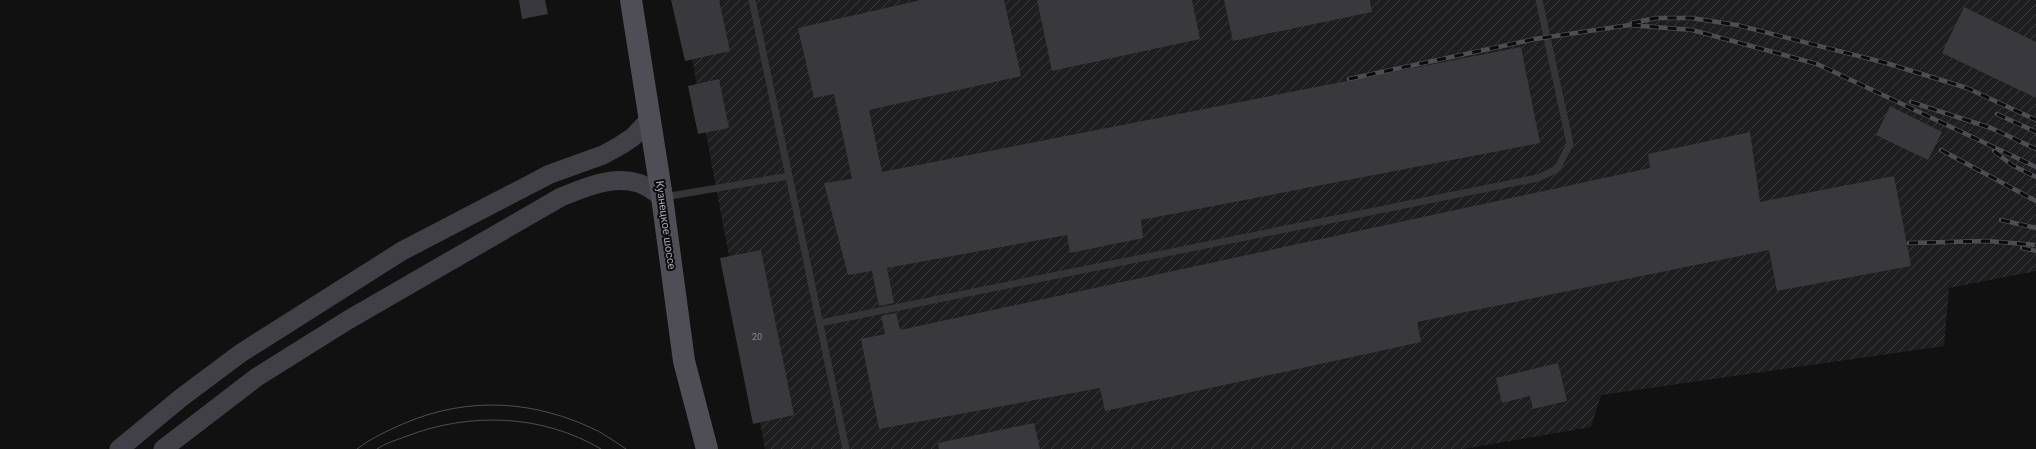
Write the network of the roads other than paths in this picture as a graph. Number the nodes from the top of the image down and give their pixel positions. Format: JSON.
{"nodes":[{"id":1,"x":631,"y":0,"type":"edge"},
{"id":2,"x":752,"y":0,"type":"edge"},
{"id":3,"x":1539,"y":0,"type":"edge"},
{"id":4,"x":649,"y":120,"type":"junction"},
{"id":5,"x":789,"y":176,"type":"junction"},
{"id":6,"x":662,"y":197,"type":"junction"},
{"id":7,"x":820,"y":323,"type":"junction"},
{"id":8,"x":119,"y":449,"type":"edge"},
{"id":9,"x":163,"y":449,"type":"edge"},
{"id":10,"x":707,"y":449,"type":"edge"},
{"id":11,"x":846,"y":449,"type":"edge"}],
"edges":[{"from":1,"to":4,"type":"main road","name":"Кузнецкое шоссе"},
{"from":2,"to":5,"type":"lane"},
{"from":3,"to":7,"type":"lane"},
{"from":4,"to":6,"type":"main road","name":"Кузнецкое шоссе"},
{"from":4,"to":8,"type":"main road"},
{"from":5,"to":6,"type":"lane"},
{"from":5,"to":7,"type":"lane"},
{"from":6,"to":9,"type":"main road"},
{"from":6,"to":10,"type":"main road","name":"Кузнецкое шоссе"},
{"from":7,"to":11,"type":"lane"}]}
